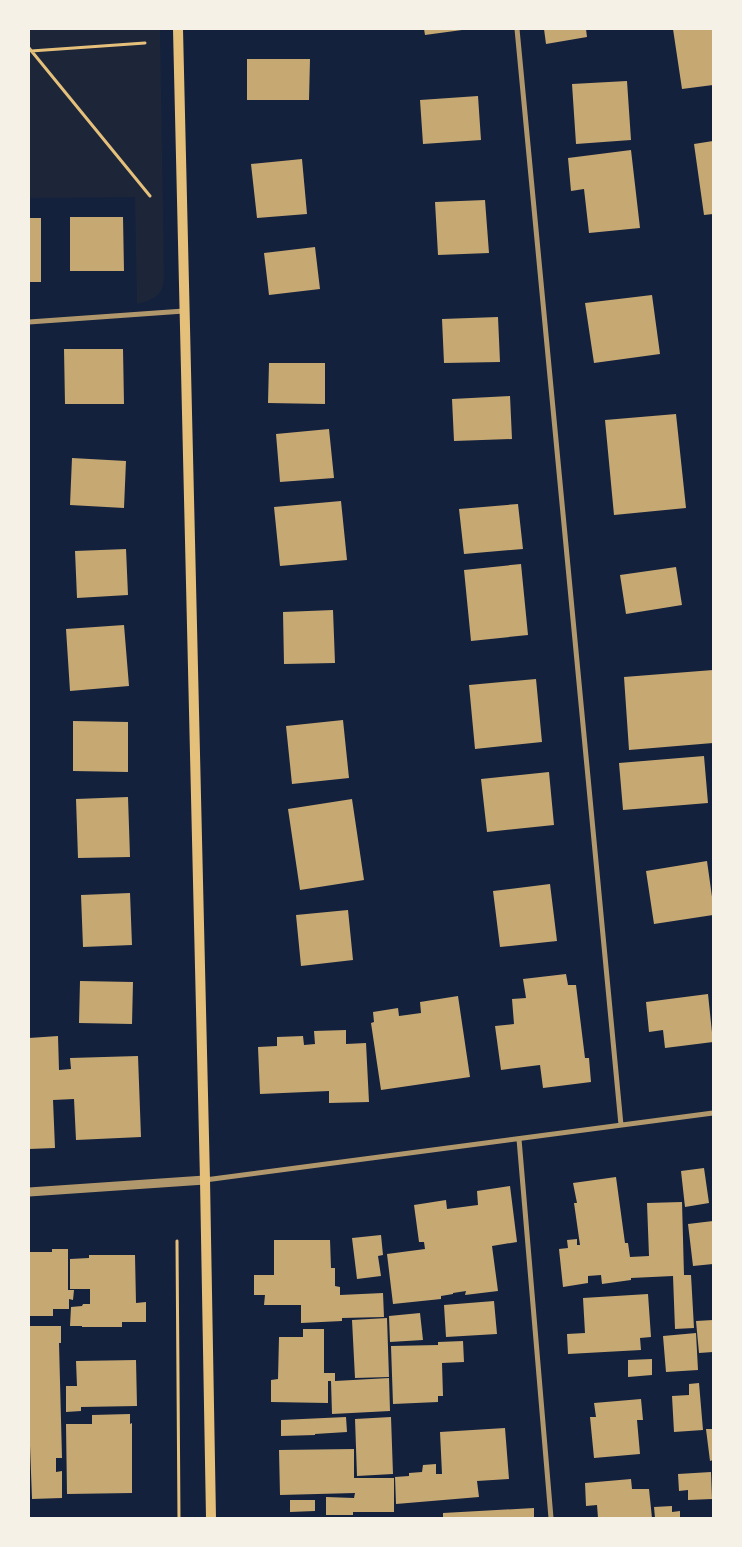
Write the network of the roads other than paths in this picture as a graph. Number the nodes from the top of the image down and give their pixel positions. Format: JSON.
{"nodes":[{"id":1,"x":178,"y":29,"type":"edge"},
{"id":2,"x":517,"y":29,"type":"edge"},
{"id":3,"x":184,"y":311,"type":"junction"},
{"id":4,"x":29,"y":322,"type":"edge"},
{"id":5,"x":713,"y":1113,"type":"edge"},
{"id":6,"x":621,"y":1125,"type":"junction"},
{"id":7,"x":519,"y":1139,"type":"junction"},
{"id":8,"x":205,"y":1180,"type":"junction"},
{"id":9,"x":29,"y":1192,"type":"edge"},
{"id":10,"x":211,"y":1518,"type":"edge"},
{"id":11,"x":550,"y":1518,"type":"edge"}],
"edges":[{"from":1,"to":3,"type":"main road"},
{"from":2,"to":6,"type":"street"},
{"from":3,"to":4,"type":"street"},
{"from":3,"to":8,"type":"main road"},
{"from":5,"to":6,"type":"street"},
{"from":6,"to":7,"type":"street"},
{"from":7,"to":8,"type":"street"},
{"from":7,"to":11,"type":"street"},
{"from":8,"to":9,"type":"street"},
{"from":8,"to":10,"type":"main road"}]}
